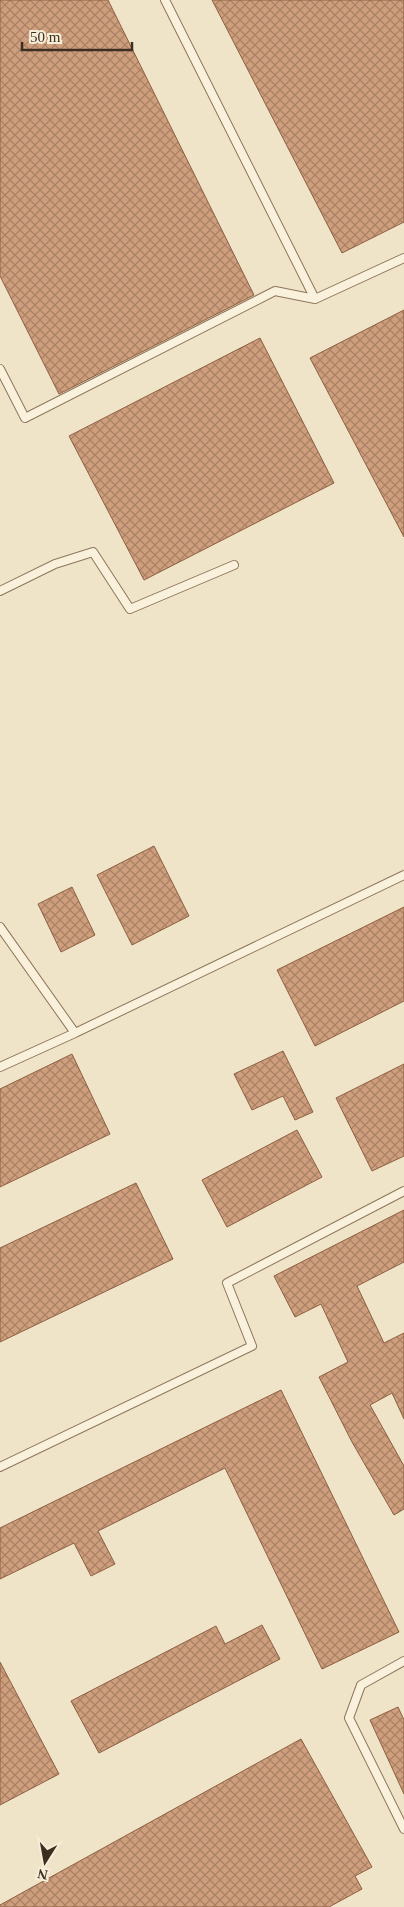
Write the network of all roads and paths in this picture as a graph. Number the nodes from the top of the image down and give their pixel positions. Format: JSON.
{"nodes":[{"id":1,"x":165,"y":0,"type":"edge"},
{"id":2,"x":404,"y":258,"type":"edge"},
{"id":3,"x":315,"y":299,"type":"junction"},
{"id":4,"x":0,"y":369,"type":"edge"},
{"id":5,"x":234,"y":565,"type":"dead end"},
{"id":6,"x":0,"y":591,"type":"edge"},
{"id":7,"x":404,"y":875,"type":"edge"},
{"id":8,"x":0,"y":927,"type":"edge"},
{"id":9,"x":75,"y":1033,"type":"junction"},
{"id":10,"x":0,"y":1067,"type":"edge"},
{"id":11,"x":404,"y":1192,"type":"edge"},
{"id":12,"x":0,"y":1467,"type":"edge"},
{"id":13,"x":404,"y":1661,"type":"edge"},
{"id":14,"x":404,"y":1829,"type":"edge"}],
"edges":[{"from":1,"to":3,"type":"lane"},
{"from":2,"to":3,"type":"lane"},
{"from":3,"to":4,"type":"lane"},
{"from":5,"to":6,"type":"lane"},
{"from":7,"to":9,"type":"lane"},
{"from":8,"to":9,"type":"lane"},
{"from":9,"to":10,"type":"lane"},
{"from":11,"to":12,"type":"lane"},
{"from":13,"to":14,"type":"lane"}]}
